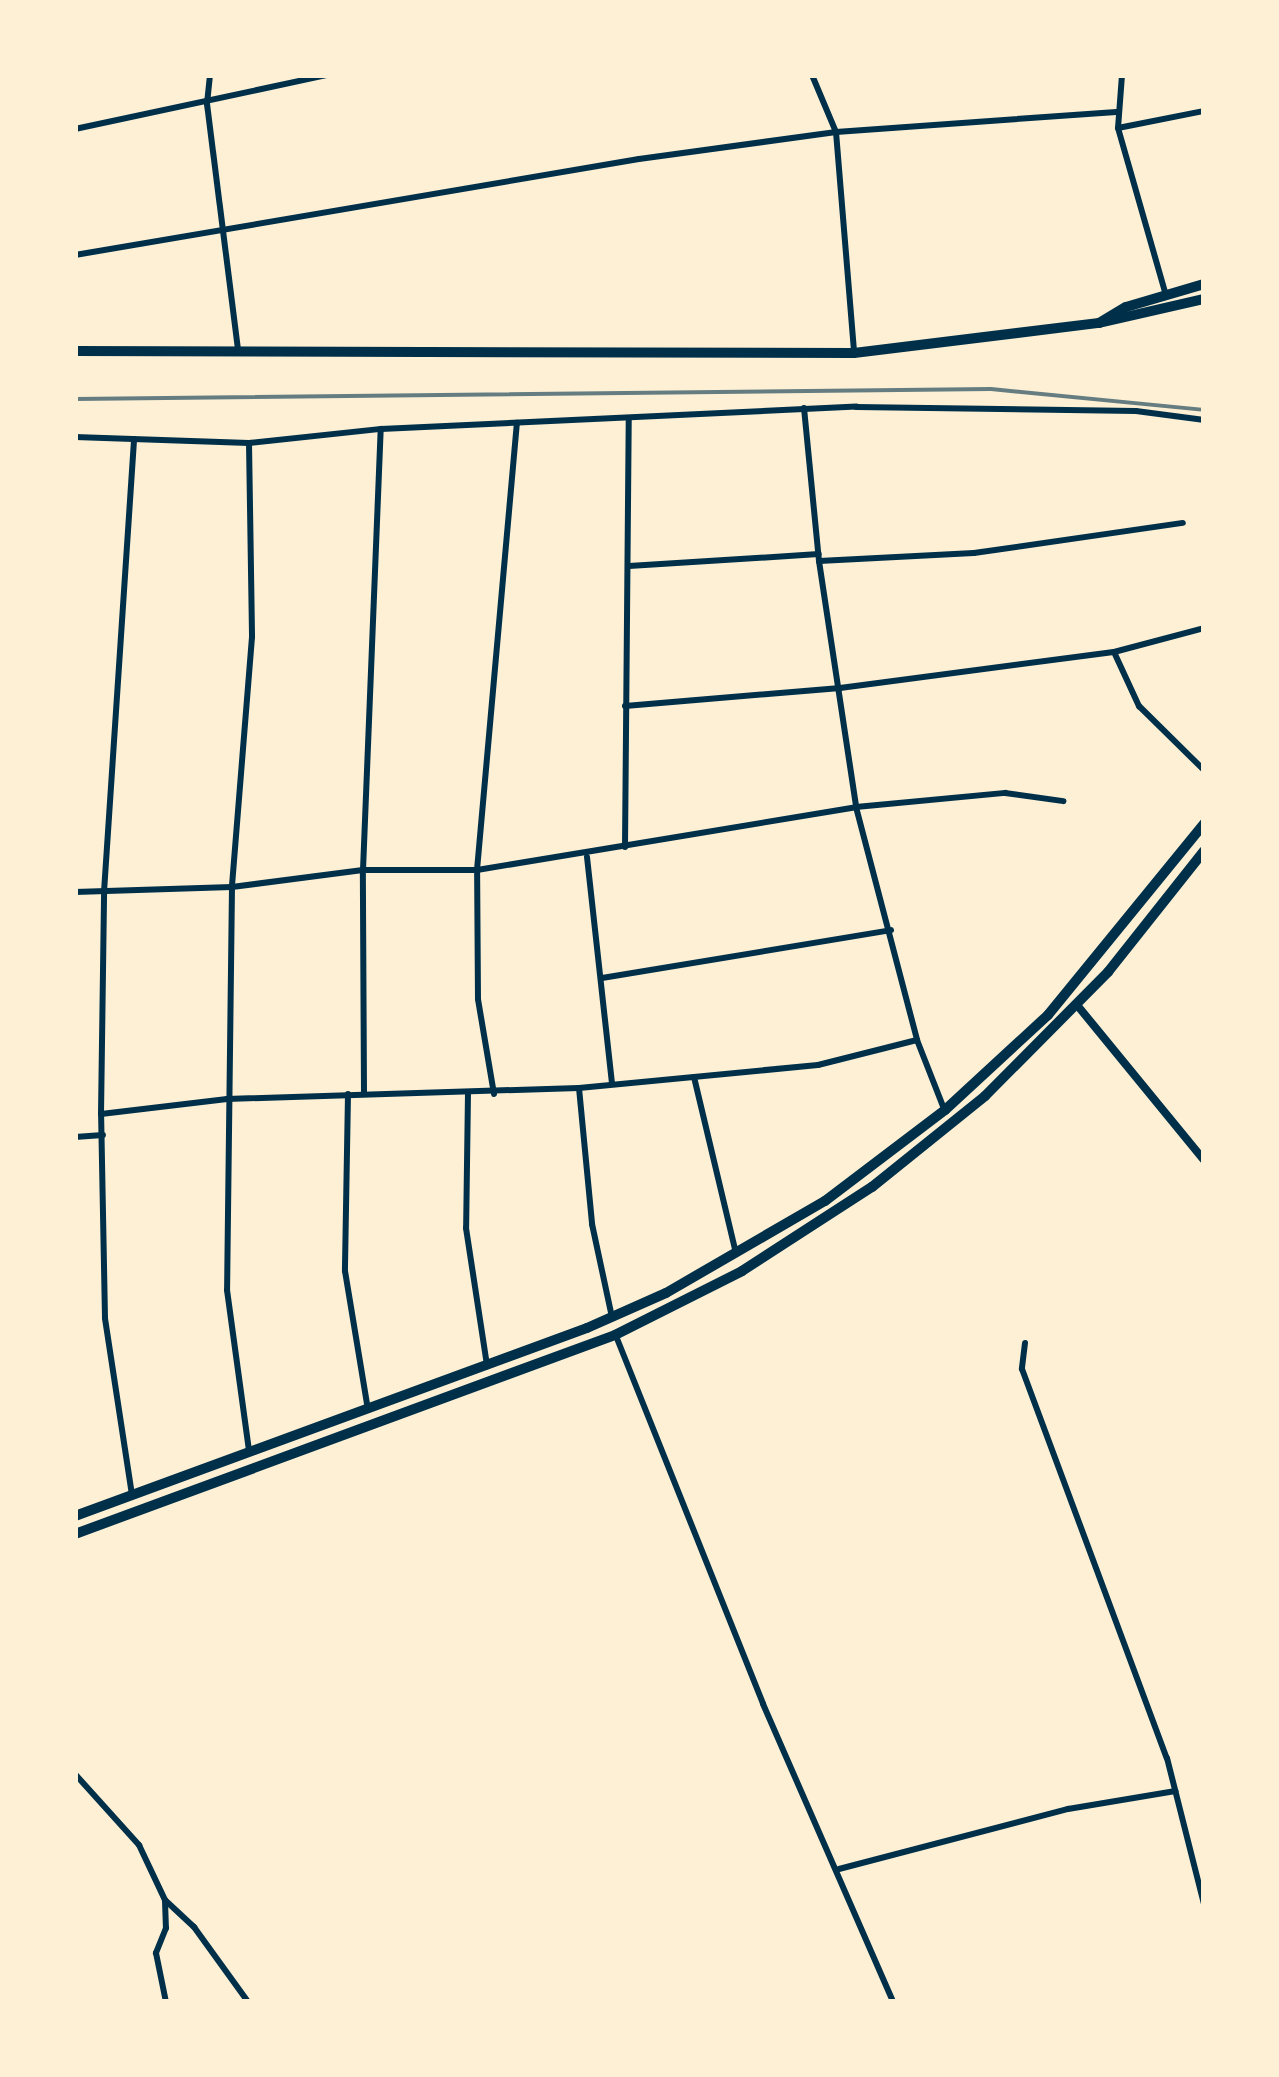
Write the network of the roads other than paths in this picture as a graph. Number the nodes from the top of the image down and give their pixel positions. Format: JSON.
{"nodes":[{"id":1,"x":210,"y":75,"type":"edge"},
{"id":2,"x":326,"y":75,"type":"edge"},
{"id":3,"x":812,"y":75,"type":"edge"},
{"id":4,"x":1122,"y":75,"type":"edge"},
{"id":5,"x":207,"y":104,"type":"junction"},
{"id":6,"x":1204,"y":111,"type":"edge"},
{"id":7,"x":1116,"y":112,"type":"junction"},
{"id":8,"x":1118,"y":128,"type":"junction"},
{"id":9,"x":75,"y":129,"type":"edge"},
{"id":10,"x":836,"y":132,"type":"junction"},
{"id":11,"x":226,"y":228,"type":"junction"},
{"id":12,"x":75,"y":255,"type":"edge"},
{"id":13,"x":1204,"y":284,"type":"edge"},
{"id":14,"x":1166,"y":295,"type":"junction"},
{"id":15,"x":1204,"y":298,"type":"edge"},
{"id":16,"x":1099,"y":323,"type":"junction"},
{"id":17,"x":238,"y":350,"type":"junction"},
{"id":18,"x":75,"y":351,"type":"edge"},
{"id":19,"x":854,"y":353,"type":"junction"},
{"id":20,"x":804,"y":408,"type":"junction"},
{"id":21,"x":629,"y":419,"type":"junction"},
{"id":22,"x":1204,"y":420,"type":"edge"},
{"id":23,"x":518,"y":424,"type":"junction"},
{"id":24,"x":381,"y":429,"type":"junction"},
{"id":25,"x":75,"y":437,"type":"edge"},
{"id":26,"x":134,"y":439,"type":"junction"},
{"id":27,"x":249,"y":444,"type":"junction"},
{"id":28,"x":1183,"y":523,"type":"dead end"},
{"id":29,"x":819,"y":557,"type":"junction"},
{"id":30,"x":629,"y":566,"type":"junction"},
{"id":31,"x":1204,"y":628,"type":"edge"},
{"id":32,"x":1114,"y":652,"type":"junction"},
{"id":33,"x":840,"y":688,"type":"junction"},
{"id":34,"x":626,"y":706,"type":"junction"},
{"id":35,"x":1204,"y":770,"type":"edge"},
{"id":36,"x":1063,"y":802,"type":"dead end"},
{"id":37,"x":856,"y":807,"type":"junction"},
{"id":38,"x":1204,"y":824,"type":"edge"},
{"id":39,"x":625,"y":847,"type":"junction"},
{"id":40,"x":1204,"y":850,"type":"edge"},
{"id":41,"x":587,"y":856,"type":"junction"},
{"id":42,"x":363,"y":870,"type":"junction"},
{"id":43,"x":477,"y":870,"type":"junction"},
{"id":44,"x":232,"y":886,"type":"junction"},
{"id":45,"x":75,"y":892,"type":"edge"},
{"id":46,"x":104,"y":892,"type":"junction"},
{"id":47,"x":891,"y":930,"type":"junction"},
{"id":48,"x":602,"y":978,"type":"junction"},
{"id":49,"x":1077,"y":1005,"type":"junction"},
{"id":50,"x":916,"y":1040,"type":"junction"},
{"id":51,"x":694,"y":1078,"type":"junction"},
{"id":52,"x":612,"y":1082,"type":"junction"},
{"id":53,"x":580,"y":1088,"type":"junction"},
{"id":54,"x":364,"y":1092,"type":"junction"},
{"id":55,"x":468,"y":1093,"type":"junction"},
{"id":56,"x":348,"y":1094,"type":"junction"},
{"id":57,"x":494,"y":1094,"type":"junction"},
{"id":58,"x":227,"y":1099,"type":"junction"},
{"id":59,"x":944,"y":1110,"type":"junction"},
{"id":60,"x":101,"y":1114,"type":"junction"},
{"id":61,"x":103,"y":1135,"type":"junction"},
{"id":62,"x":75,"y":1137,"type":"edge"},
{"id":63,"x":1204,"y":1160,"type":"edge"},
{"id":64,"x":736,"y":1253,"type":"junction"},
{"id":65,"x":612,"y":1317,"type":"junction"},
{"id":66,"x":615,"y":1335,"type":"junction"},
{"id":67,"x":1025,"y":1343,"type":"dead end"},
{"id":68,"x":487,"y":1368,"type":"junction"},
{"id":69,"x":368,"y":1410,"type":"junction"},
{"id":70,"x":250,"y":1451,"type":"junction"},
{"id":71,"x":132,"y":1495,"type":"junction"},
{"id":72,"x":75,"y":1516,"type":"edge"},
{"id":73,"x":75,"y":1534,"type":"edge"},
{"id":74,"x":75,"y":1774,"type":"edge"},
{"id":75,"x":1176,"y":1791,"type":"junction"},
{"id":76,"x":839,"y":1869,"type":"junction"},
{"id":77,"x":165,"y":1900,"type":"junction"},
{"id":78,"x":1204,"y":1904,"type":"edge"},
{"id":79,"x":166,"y":2002,"type":"edge"},
{"id":80,"x":248,"y":2002,"type":"edge"},
{"id":81,"x":893,"y":2002,"type":"edge"}],
"edges":[{"from":1,"to":5,"type":"street"},
{"from":2,"to":5,"type":"street"},
{"from":3,"to":10,"type":"street"},
{"from":4,"to":7,"type":"street"},
{"from":5,"to":9,"type":"street"},
{"from":5,"to":11,"type":"street"},
{"from":6,"to":8,"type":"street"},
{"from":7,"to":8,"type":"street"},
{"from":7,"to":10,"type":"street"},
{"from":8,"to":14,"type":"street"},
{"from":10,"to":11,"type":"street"},
{"from":10,"to":19,"type":"street"},
{"from":11,"to":12,"type":"street"},
{"from":11,"to":17,"type":"street"},
{"from":13,"to":14,"type":"main road"},
{"from":14,"to":16,"type":"main road"},
{"from":15,"to":16,"type":"main road"},
{"from":16,"to":19,"type":"main road"},
{"from":17,"to":18,"type":"main road"},
{"from":17,"to":19,"type":"main road"},
{"from":20,"to":21,"type":"street"},
{"from":20,"to":22,"type":"street"},
{"from":20,"to":29,"type":"street"},
{"from":21,"to":23,"type":"street"},
{"from":21,"to":30,"type":"street"},
{"from":23,"to":24,"type":"street"},
{"from":23,"to":43,"type":"street"},
{"from":24,"to":27,"type":"street"},
{"from":24,"to":42,"type":"street"},
{"from":25,"to":26,"type":"street"},
{"from":26,"to":27,"type":"street"},
{"from":26,"to":46,"type":"street"},
{"from":27,"to":44,"type":"street"},
{"from":28,"to":29,"type":"street"},
{"from":29,"to":30,"type":"street"},
{"from":29,"to":33,"type":"street"},
{"from":30,"to":34,"type":"street"},
{"from":31,"to":32,"type":"street"},
{"from":32,"to":33,"type":"street"},
{"from":32,"to":35,"type":"street"},
{"from":33,"to":34,"type":"street"},
{"from":33,"to":37,"type":"street"},
{"from":34,"to":39,"type":"street"},
{"from":36,"to":37,"type":"street"},
{"from":37,"to":39,"type":"street"},
{"from":37,"to":47,"type":"street"},
{"from":38,"to":59,"type":"main road"},
{"from":39,"to":41,"type":"street"},
{"from":40,"to":49,"type":"main road"},
{"from":41,"to":43,"type":"street"},
{"from":41,"to":48,"type":"street"},
{"from":42,"to":43,"type":"street"},
{"from":42,"to":44,"type":"street"},
{"from":42,"to":54,"type":"street"},
{"from":43,"to":57,"type":"street"},
{"from":44,"to":46,"type":"street"},
{"from":44,"to":58,"type":"street"},
{"from":45,"to":46,"type":"street"},
{"from":46,"to":60,"type":"street"},
{"from":47,"to":48,"type":"street"},
{"from":47,"to":50,"type":"street"},
{"from":48,"to":52,"type":"street"},
{"from":49,"to":63,"type":"street"},
{"from":49,"to":66,"type":"main road"},
{"from":50,"to":51,"type":"street"},
{"from":50,"to":59,"type":"street"},
{"from":51,"to":52,"type":"street"},
{"from":51,"to":64,"type":"street"},
{"from":52,"to":53,"type":"street"},
{"from":53,"to":57,"type":"street"},
{"from":53,"to":65,"type":"street"},
{"from":54,"to":55,"type":"street"},
{"from":54,"to":56,"type":"street"},
{"from":55,"to":57,"type":"street"},
{"from":55,"to":68,"type":"street"},
{"from":56,"to":58,"type":"street"},
{"from":56,"to":69,"type":"street"},
{"from":58,"to":60,"type":"street"},
{"from":58,"to":70,"type":"street"},
{"from":59,"to":64,"type":"main road"},
{"from":60,"to":61,"type":"street"},
{"from":61,"to":62,"type":"street"},
{"from":61,"to":71,"type":"street"},
{"from":64,"to":65,"type":"main road"},
{"from":65,"to":68,"type":"main road"},
{"from":66,"to":73,"type":"main road"},
{"from":66,"to":76,"type":"street"},
{"from":67,"to":75,"type":"street"},
{"from":68,"to":69,"type":"main road"},
{"from":69,"to":70,"type":"main road"},
{"from":70,"to":71,"type":"main road"},
{"from":71,"to":72,"type":"main road"},
{"from":74,"to":77,"type":"street"},
{"from":75,"to":76,"type":"street"},
{"from":75,"to":78,"type":"street"},
{"from":76,"to":81,"type":"street"},
{"from":77,"to":79,"type":"street"},
{"from":77,"to":80,"type":"street"}]}
